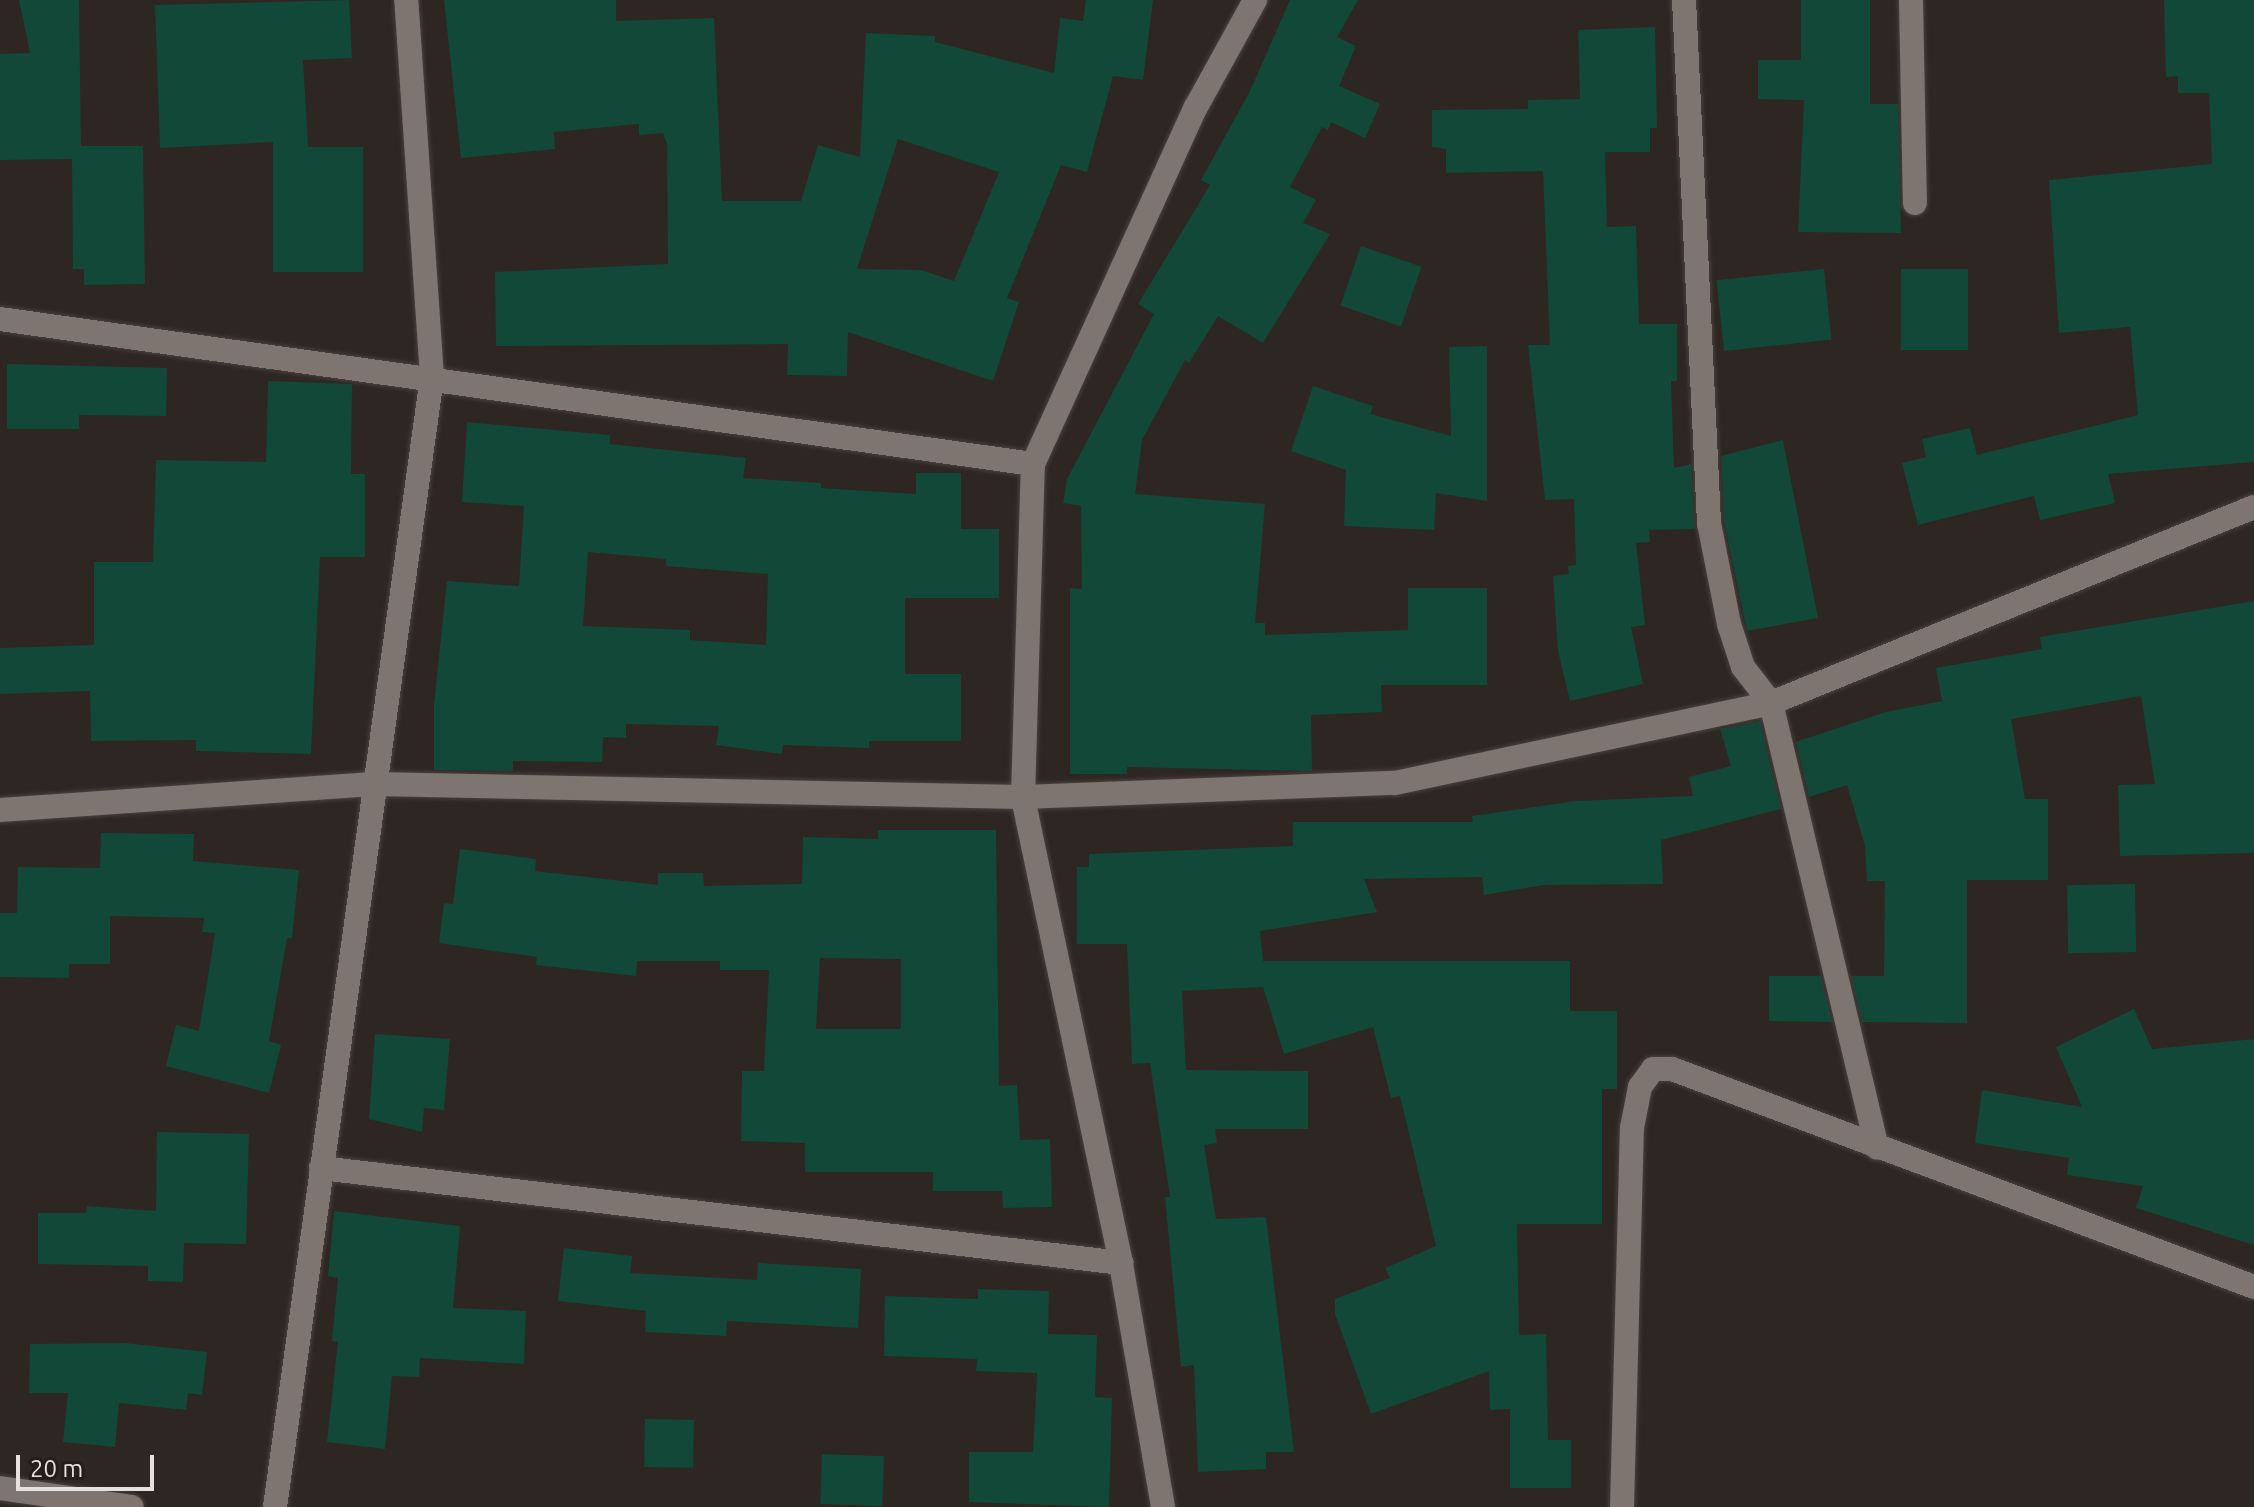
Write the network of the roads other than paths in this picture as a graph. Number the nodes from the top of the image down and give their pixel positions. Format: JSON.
{"nodes":[{"id":1,"x":406,"y":0,"type":"edge"},
{"id":2,"x":1255,"y":0,"type":"edge"},
{"id":3,"x":1684,"y":0,"type":"edge"},
{"id":4,"x":1911,"y":0,"type":"edge"},
{"id":5,"x":1915,"y":203,"type":"dead end"},
{"id":6,"x":0,"y":319,"type":"edge"},
{"id":7,"x":432,"y":377,"type":"junction"},
{"id":8,"x":1033,"y":464,"type":"junction"},
{"id":9,"x":2254,"y":507,"type":"edge"},
{"id":10,"x":1771,"y":703,"type":"junction"},
{"id":11,"x":373,"y":784,"type":"junction"},
{"id":12,"x":1023,"y":797,"type":"junction"},
{"id":13,"x":0,"y":810,"type":"edge"},
{"id":14,"x":1877,"y":1148,"type":"junction"},
{"id":15,"x":321,"y":1168,"type":"junction"},
{"id":16,"x":1121,"y":1263,"type":"junction"},
{"id":17,"x":2254,"y":1287,"type":"edge"},
{"id":18,"x":0,"y":1488,"type":"edge"},
{"id":19,"x":132,"y":1507,"type":"edge"},
{"id":20,"x":275,"y":1507,"type":"edge"},
{"id":21,"x":1163,"y":1507,"type":"edge"},
{"id":22,"x":1622,"y":1507,"type":"edge"}],
"edges":[{"from":1,"to":7,"type":"street"},
{"from":2,"to":8,"type":"street"},
{"from":3,"to":10,"type":"street"},
{"from":4,"to":5,"type":"street"},
{"from":6,"to":7,"type":"street"},
{"from":7,"to":8,"type":"street"},
{"from":7,"to":11,"type":"street"},
{"from":8,"to":12,"type":"street"},
{"from":9,"to":10,"type":"street"},
{"from":10,"to":12,"type":"street"},
{"from":10,"to":14,"type":"street"},
{"from":11,"to":12,"type":"street"},
{"from":11,"to":13,"type":"street"},
{"from":11,"to":15,"type":"street"},
{"from":12,"to":16,"type":"street"},
{"from":14,"to":17,"type":"street"},
{"from":14,"to":22,"type":"street"},
{"from":15,"to":16,"type":"street"},
{"from":15,"to":20,"type":"street"},
{"from":16,"to":21,"type":"street"},
{"from":18,"to":19,"type":"street"}]}
